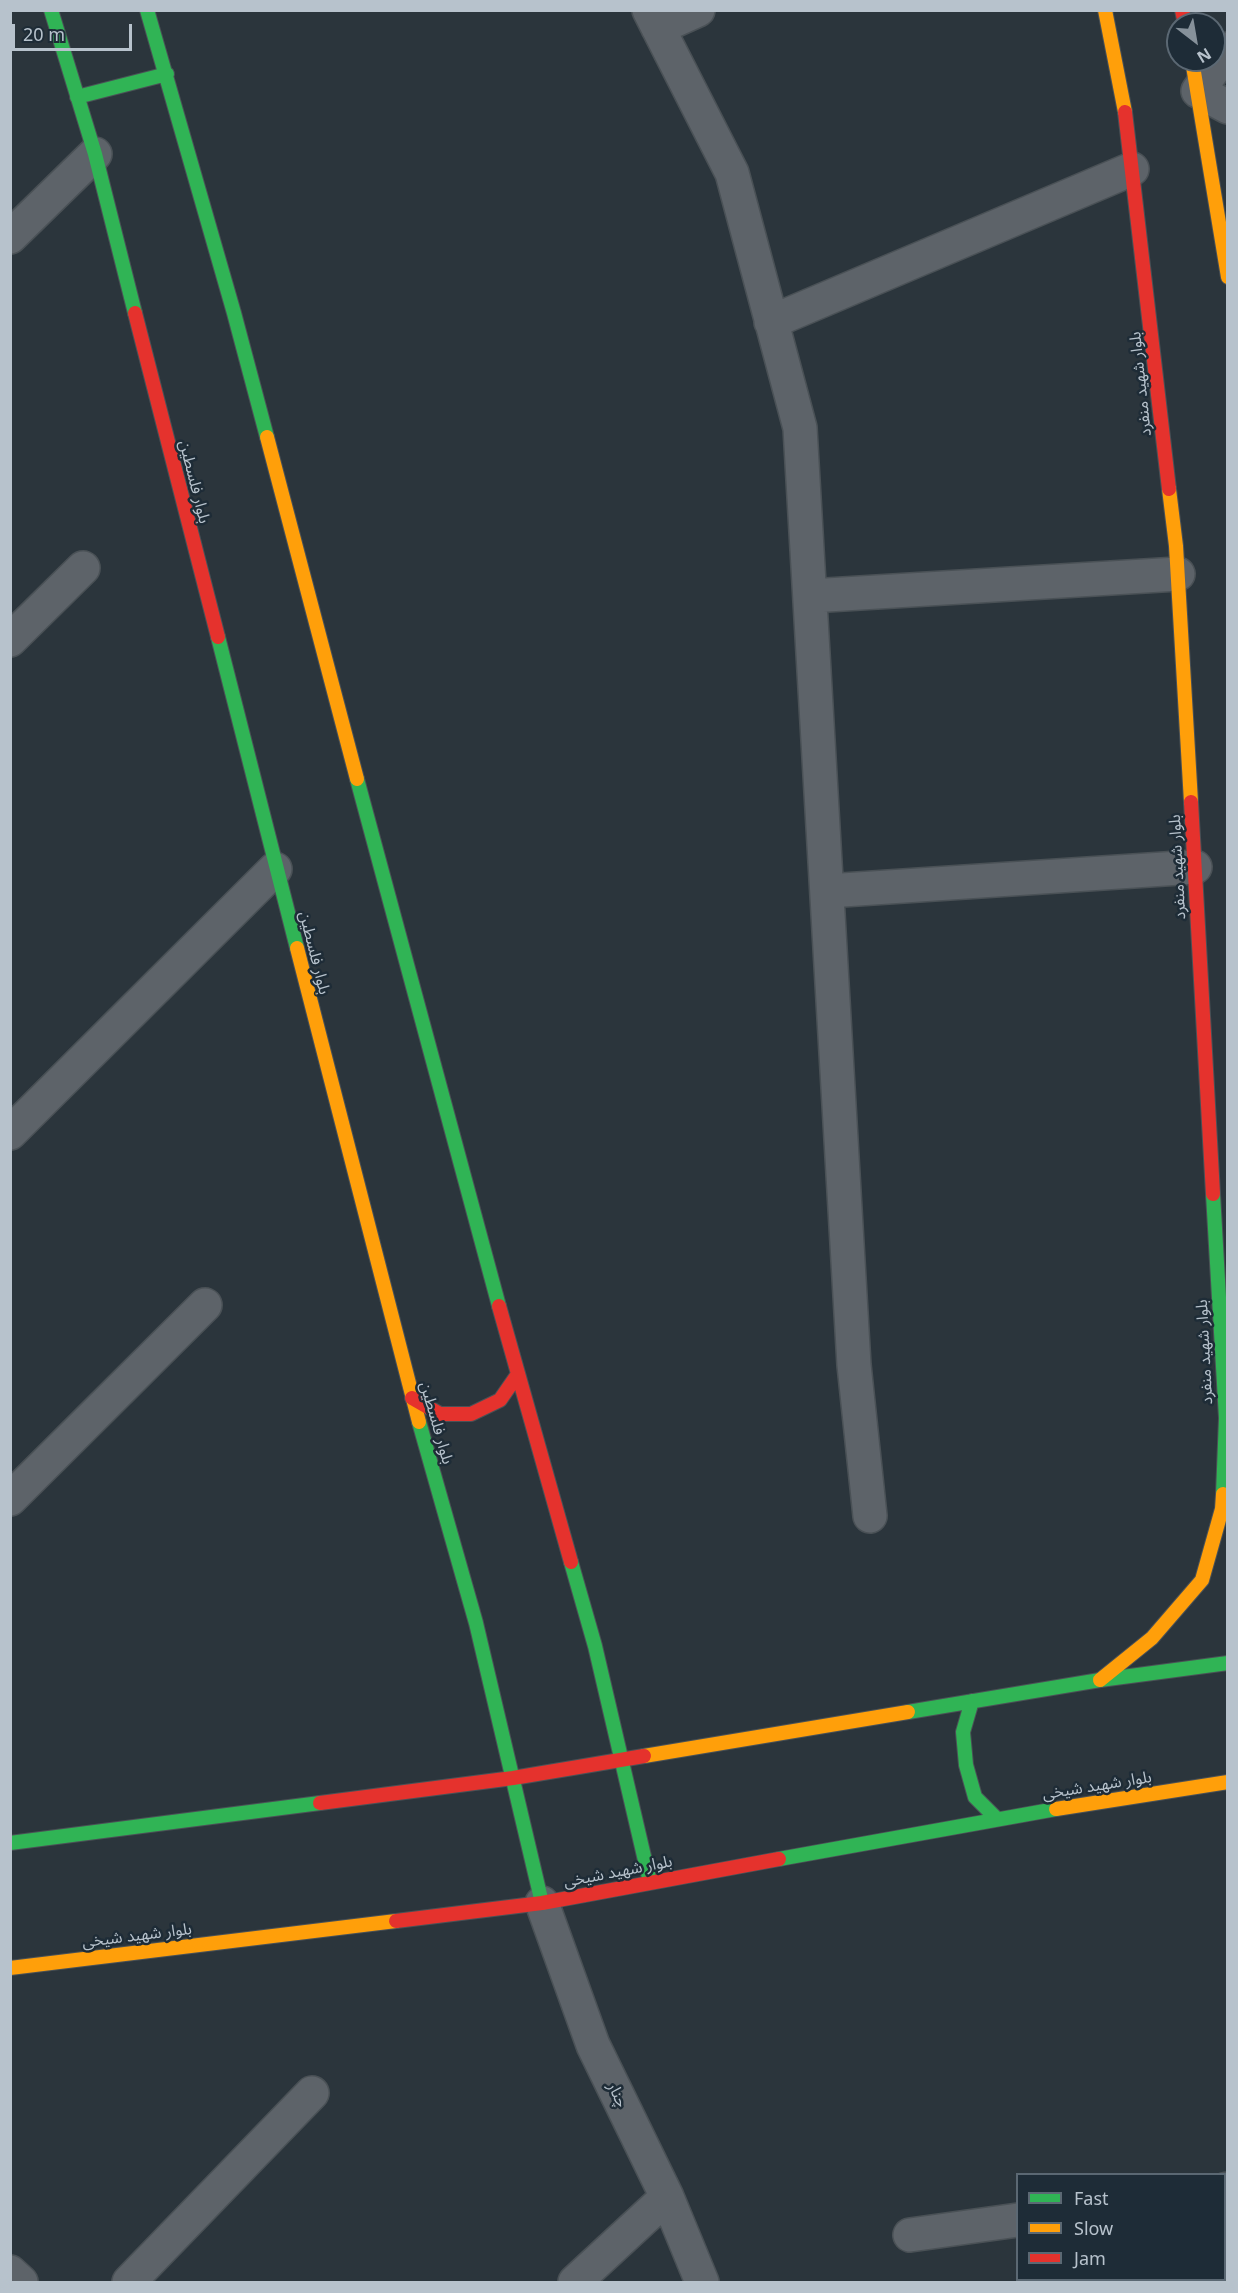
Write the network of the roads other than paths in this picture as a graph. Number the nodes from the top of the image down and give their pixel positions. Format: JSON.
{"nodes":[{"id":1,"x":51,"y":10,"type":"edge"},
{"id":2,"x":147,"y":10,"type":"edge"},
{"id":3,"x":699,"y":10,"type":"edge"},
{"id":4,"x":1105,"y":10,"type":"edge"},
{"id":5,"x":654,"y":19,"type":"edge"},
{"id":6,"x":1227,"y":49,"type":"edge"},
{"id":7,"x":167,"y":74,"type":"junction"},
{"id":8,"x":1195,"y":75,"type":"edge"},
{"id":9,"x":77,"y":97,"type":"junction"},
{"id":10,"x":1227,"y":107,"type":"edge"},
{"id":11,"x":95,"y":154,"type":"junction"},
{"id":12,"x":1132,"y":169,"type":"junction"},
{"id":13,"x":10,"y":237,"type":"edge"},
{"id":14,"x":1227,"y":277,"type":"edge"},
{"id":15,"x":771,"y":322,"type":"junction"},
{"id":16,"x":83,"y":568,"type":"dead end"},
{"id":17,"x":1178,"y":574,"type":"junction"},
{"id":18,"x":810,"y":596,"type":"junction"},
{"id":19,"x":10,"y":640,"type":"edge"},
{"id":20,"x":1195,"y":867,"type":"junction"},
{"id":21,"x":275,"y":869,"type":"junction"},
{"id":22,"x":827,"y":891,"type":"junction"},
{"id":23,"x":14,"y":1124,"type":"edge"},
{"id":24,"x":1211,"y":1171,"type":"junction"},
{"id":25,"x":1227,"y":1201,"type":"edge"},
{"id":26,"x":205,"y":1305,"type":"dead end"},
{"id":27,"x":518,"y":1374,"type":"junction"},
{"id":28,"x":412,"y":1398,"type":"junction"},
{"id":29,"x":10,"y":1499,"type":"edge"},
{"id":30,"x":870,"y":1516,"type":"dead end"},
{"id":31,"x":1227,"y":1663,"type":"edge"},
{"id":32,"x":1100,"y":1680,"type":"junction"},
{"id":33,"x":972,"y":1701,"type":"junction"},
{"id":34,"x":622,"y":1759,"type":"junction"},
{"id":35,"x":513,"y":1778,"type":"junction"},
{"id":36,"x":1227,"y":1782,"type":"edge"},
{"id":37,"x":996,"y":1818,"type":"junction"},
{"id":38,"x":10,"y":1843,"type":"edge"},
{"id":39,"x":650,"y":1882,"type":"junction"},
{"id":40,"x":542,"y":1904,"type":"junction"},
{"id":41,"x":10,"y":1968,"type":"edge"},
{"id":42,"x":312,"y":2093,"type":"dead end"},
{"id":43,"x":667,"y":2197,"type":"junction"},
{"id":44,"x":1016,"y":2220,"type":"edge"},
{"id":45,"x":910,"y":2235,"type":"dead end"},
{"id":46,"x":10,"y":2272,"type":"edge"},
{"id":47,"x":21,"y":2283,"type":"edge"},
{"id":48,"x":129,"y":2283,"type":"edge"},
{"id":49,"x":575,"y":2283,"type":"edge"},
{"id":50,"x":702,"y":2283,"type":"edge"}],
"edges":[{"from":1,"to":9,"type":"main road","name":"بلوار فلسطین"},
{"from":2,"to":7,"type":"main road"},
{"from":3,"to":5,"type":"street"},
{"from":4,"to":12,"type":"main road","name":"بلوار شهید منفرد"},
{"from":5,"to":15,"type":"street"},
{"from":6,"to":8,"type":"street"},
{"from":7,"to":9,"type":"main road"},
{"from":7,"to":27,"type":"main road"},
{"from":8,"to":10,"type":"street"},
{"from":8,"to":14,"type":"main road"},
{"from":9,"to":11,"type":"main road","name":"بلوار فلسطین"},
{"from":11,"to":13,"type":"street"},
{"from":11,"to":21,"type":"main road","name":"بلوار فلسطین"},
{"from":12,"to":15,"type":"street"},
{"from":12,"to":17,"type":"main road","name":"بلوار شهید منفرد"},
{"from":15,"to":18,"type":"street"},
{"from":16,"to":19,"type":"street"},
{"from":17,"to":18,"type":"street"},
{"from":17,"to":20,"type":"main road","name":"بلوار شهید منفرد"},
{"from":18,"to":22,"type":"street"},
{"from":20,"to":22,"type":"street"},
{"from":20,"to":24,"type":"main road","name":"بلوار شهید منفرد"},
{"from":21,"to":23,"type":"street"},
{"from":21,"to":28,"type":"main road","name":"بلوار فلسطین"},
{"from":22,"to":30,"type":"street"},
{"from":24,"to":25,"type":"main road"},
{"from":24,"to":32,"type":"main road","name":"بلوار شهید منفرد"},
{"from":26,"to":29,"type":"street"},
{"from":27,"to":28,"type":"main road"},
{"from":27,"to":34,"type":"main road"},
{"from":28,"to":35,"type":"main road","name":"بلوار فلسطین"},
{"from":31,"to":32,"type":"main road"},
{"from":32,"to":33,"type":"main road"},
{"from":33,"to":34,"type":"main road"},
{"from":33,"to":37,"type":"main road"},
{"from":34,"to":35,"type":"main road"},
{"from":34,"to":39,"type":"main road"},
{"from":35,"to":38,"type":"main road"},
{"from":35,"to":40,"type":"main road","name":"بلوار فلسطین"},
{"from":36,"to":37,"type":"main road","name":"بلوار شهید شیخی"},
{"from":37,"to":39,"type":"main road","name":"بلوار شهید شیخی"},
{"from":39,"to":40,"type":"main road","name":"بلوار شهید شیخی"},
{"from":40,"to":41,"type":"main road","name":"بلوار شهید شیخی"},
{"from":40,"to":43,"type":"street","name":"چنار"},
{"from":42,"to":48,"type":"street"},
{"from":43,"to":49,"type":"street"},
{"from":43,"to":50,"type":"street","name":"چنار"},
{"from":44,"to":45,"type":"street"},
{"from":46,"to":47,"type":"street"}]}
